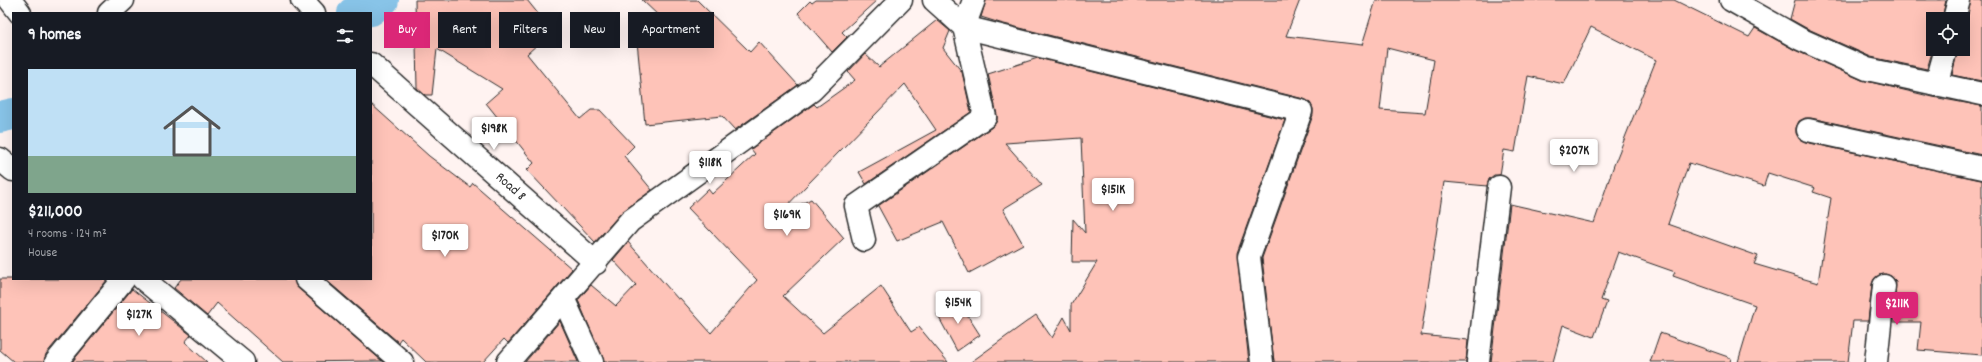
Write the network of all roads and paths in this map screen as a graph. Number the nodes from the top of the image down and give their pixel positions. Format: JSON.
{"nodes":[{"id":1,"x":10,"y":0,"type":"edge"},
{"id":2,"x":124,"y":0,"type":"edge"},
{"id":3,"x":302,"y":0,"type":"edge"},
{"id":4,"x":901,"y":0,"type":"edge"},
{"id":5,"x":934,"y":0,"type":"edge"},
{"id":6,"x":974,"y":0,"type":"edge"},
{"id":7,"x":1731,"y":0,"type":"edge"},
{"id":8,"x":1959,"y":0,"type":"edge"},
{"id":9,"x":19,"y":12,"type":"edge"},
{"id":10,"x":110,"y":12,"type":"edge"},
{"id":11,"x":313,"y":12,"type":"edge"},
{"id":12,"x":1956,"y":12,"type":"edge"},
{"id":13,"x":964,"y":27,"type":"junction"},
{"id":14,"x":1944,"y":56,"type":"edge"},
{"id":15,"x":372,"y":65,"type":"edge"},
{"id":16,"x":1936,"y":85,"type":"junction"},
{"id":17,"x":1982,"y":94,"type":"edge"},
{"id":18,"x":1808,"y":130,"type":"dead end"},
{"id":19,"x":0,"y":159,"type":"edge"},
{"id":20,"x":1982,"y":168,"type":"edge"},
{"id":21,"x":12,"y":169,"type":"edge"},
{"id":22,"x":1499,"y":187,"type":"dead end"},
{"id":23,"x":864,"y":240,"type":"dead end"},
{"id":24,"x":596,"y":263,"type":"junction"},
{"id":25,"x":123,"y":280,"type":"edge"},
{"id":26,"x":307,"y":280,"type":"edge"},
{"id":27,"x":152,"y":282,"type":"edge"},
{"id":28,"x":1884,"y":286,"type":"dead end"},
{"id":29,"x":564,"y":300,"type":"junction"},
{"id":30,"x":56,"y":362,"type":"edge"},
{"id":31,"x":243,"y":362,"type":"edge"},
{"id":32,"x":402,"y":362,"type":"edge"},
{"id":33,"x":508,"y":362,"type":"edge"},
{"id":34,"x":592,"y":362,"type":"edge"},
{"id":35,"x":1262,"y":362,"type":"edge"},
{"id":36,"x":1478,"y":362,"type":"edge"},
{"id":37,"x":1876,"y":362,"type":"edge"}],
"edges":[{"from":1,"to":9,"type":"street"},
{"from":2,"to":10,"type":"street"},
{"from":3,"to":11,"type":"street"},
{"from":4,"to":24,"type":"street"},
{"from":5,"to":13,"type":"street"},
{"from":6,"to":13,"type":"street"},
{"from":7,"to":16,"type":"street"},
{"from":8,"to":12,"type":"street"},
{"from":13,"to":23,"type":"street"},
{"from":13,"to":35,"type":"street"},
{"from":14,"to":16,"type":"street"},
{"from":15,"to":24,"type":"street","name":"Road 8"},
{"from":16,"to":17,"type":"street"},
{"from":18,"to":20,"type":"street"},
{"from":19,"to":21,"type":"street"},
{"from":22,"to":36,"type":"street"},
{"from":24,"to":29,"type":"street"},
{"from":25,"to":30,"type":"street"},
{"from":26,"to":32,"type":"street"},
{"from":27,"to":31,"type":"street"},
{"from":28,"to":37,"type":"street"},
{"from":29,"to":33,"type":"street"},
{"from":29,"to":34,"type":"street"}]}
